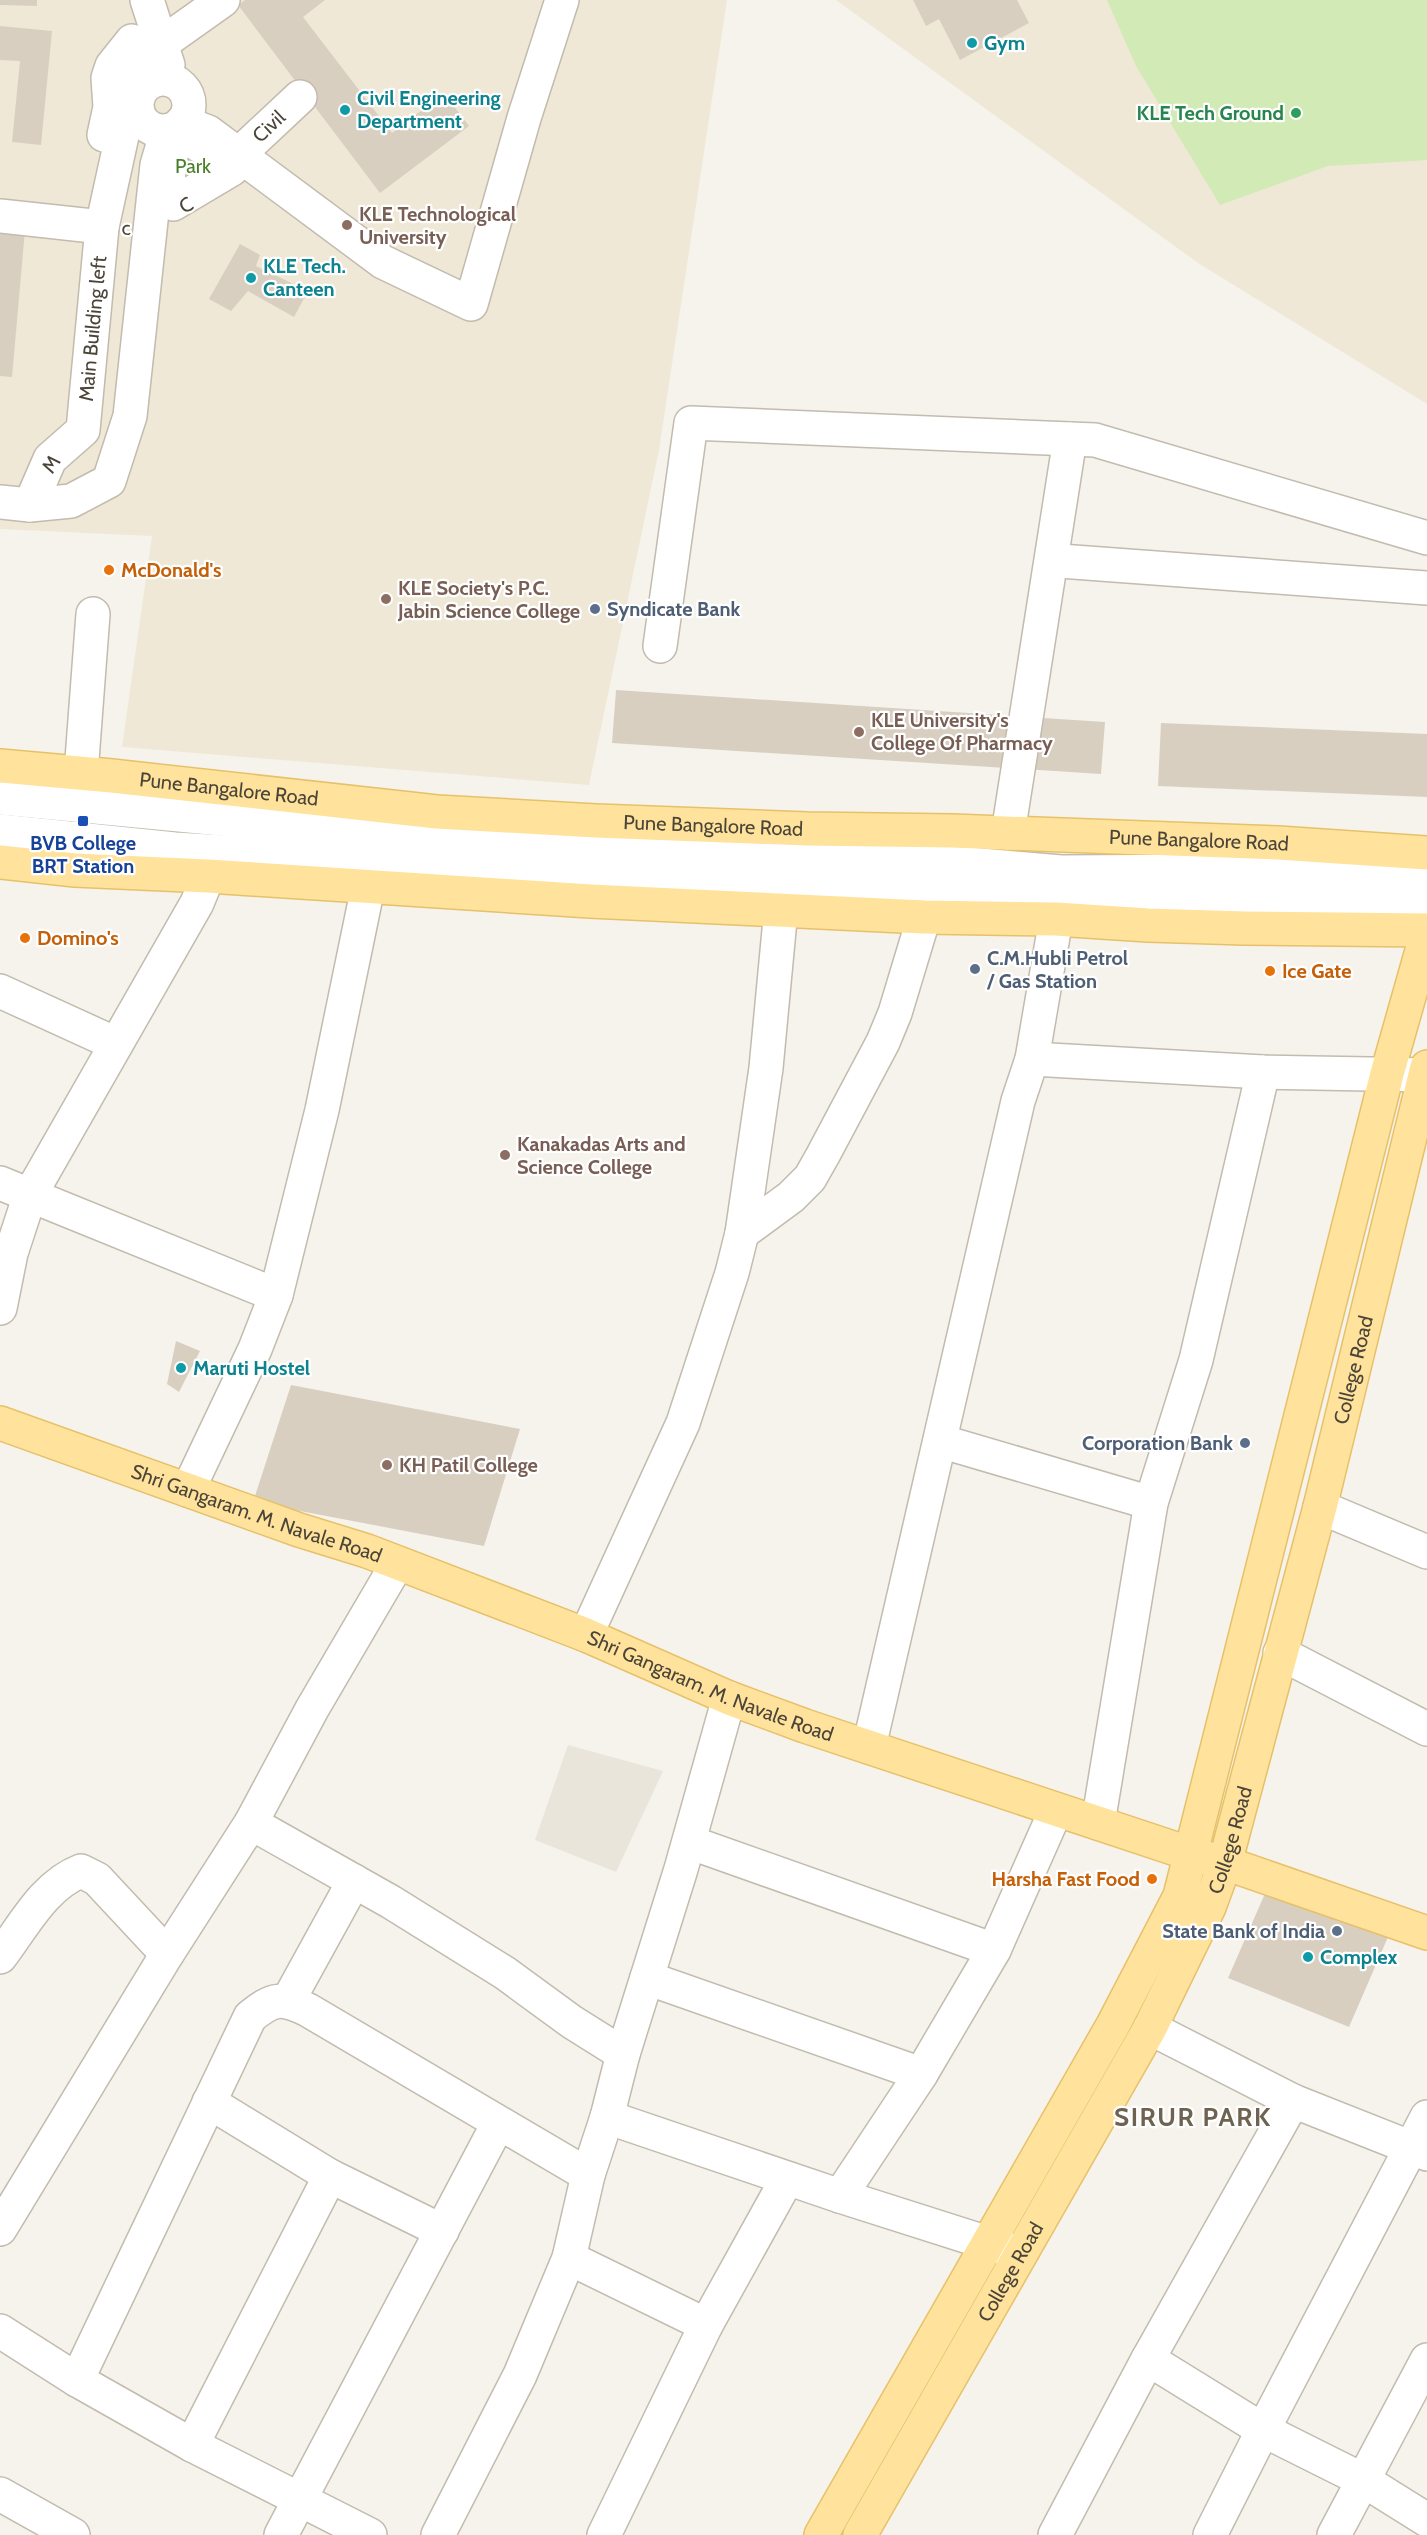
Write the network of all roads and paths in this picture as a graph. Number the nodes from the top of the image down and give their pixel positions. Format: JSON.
{"nodes":[{"id":1,"x":147,"y":0,"type":"edge"},
{"id":2,"x":223,"y":0,"type":"edge"},
{"id":3,"x":562,"y":0,"type":"edge"},
{"id":4,"x":146,"y":42,"type":"junction"},
{"id":5,"x":173,"y":81,"type":"junction"},
{"id":6,"x":300,"y":97,"type":"dead end"},
{"id":7,"x":175,"y":127,"type":"junction"},
{"id":8,"x":245,"y":160,"type":"junction"},
{"id":9,"x":0,"y":216,"type":"edge"},
{"id":10,"x":94,"y":227,"type":"junction"},
{"id":11,"x":150,"y":227,"type":"junction"},
{"id":12,"x":130,"y":416,"type":"junction"},
{"id":13,"x":78,"y":427,"type":"junction"},
{"id":14,"x":1070,"y":439,"type":"junction"},
{"id":15,"x":19,"y":494,"type":"edge"},
{"id":16,"x":1427,"y":538,"type":"edge"},
{"id":17,"x":1060,"y":561,"type":"dead end"},
{"id":18,"x":1427,"y":588,"type":"edge"},
{"id":19,"x":93,"y":614,"type":"dead end"},
{"id":20,"x":660,"y":646,"type":"dead end"},
{"id":21,"x":0,"y":766,"type":"edge"},
{"id":22,"x":81,"y":773,"type":"junction"},
{"id":23,"x":0,"y":798,"type":"edge"},
{"id":24,"x":0,"y":831,"type":"edge"},
{"id":25,"x":1008,"y":833,"type":"junction"},
{"id":26,"x":1427,"y":854,"type":"edge"},
{"id":27,"x":0,"y":862,"type":"edge"},
{"id":28,"x":208,"y":876,"type":"junction"},
{"id":29,"x":1427,"y":880,"type":"edge"},
{"id":30,"x":368,"y":887,"type":"junction"},
{"id":31,"x":1427,"y":906,"type":"edge"},
{"id":32,"x":781,"y":909,"type":"junction"},
{"id":33,"x":924,"y":917,"type":"junction"},
{"id":34,"x":1056,"y":919,"type":"junction"},
{"id":35,"x":1427,"y":932,"type":"edge"},
{"id":36,"x":0,"y":991,"type":"edge"},
{"id":37,"x":116,"y":1044,"type":"junction"},
{"id":38,"x":1032,"y":1059,"type":"junction"},
{"id":39,"x":1263,"y":1072,"type":"junction"},
{"id":40,"x":1426,"y":1072,"type":"edge"},
{"id":41,"x":1387,"y":1074,"type":"junction"},
{"id":42,"x":0,"y":1183,"type":"edge"},
{"id":43,"x":30,"y":1195,"type":"junction"},
{"id":44,"x":742,"y":1233,"type":"junction"},
{"id":45,"x":276,"y":1294,"type":"junction"},
{"id":46,"x":0,"y":1308,"type":"edge"},
{"id":47,"x":0,"y":1423,"type":"edge"},
{"id":48,"x":940,"y":1441,"type":"junction"},
{"id":49,"x":188,"y":1490,"type":"junction"},
{"id":50,"x":1151,"y":1503,"type":"junction"},
{"id":51,"x":1320,"y":1507,"type":"junction"},
{"id":52,"x":1427,"y":1552,"type":"edge"},
{"id":53,"x":397,"y":1564,"type":"junction"},
{"id":54,"x":586,"y":1635,"type":"junction"},
{"id":55,"x":1280,"y":1653,"type":"junction"},
{"id":56,"x":729,"y":1698,"type":"junction"},
{"id":57,"x":1427,"y":1729,"type":"edge"},
{"id":58,"x":869,"y":1747,"type":"junction"},
{"id":59,"x":1056,"y":1810,"type":"junction"},
{"id":60,"x":250,"y":1823,"type":"junction"},
{"id":61,"x":1098,"y":1823,"type":"junction"},
{"id":62,"x":688,"y":1842,"type":"junction"},
{"id":63,"x":1191,"y":1854,"type":"junction"},
{"id":64,"x":1226,"y":1863,"type":"junction"},
{"id":65,"x":354,"y":1881,"type":"junction"},
{"id":66,"x":1427,"y":1933,"type":"edge"},
{"id":67,"x":994,"y":1950,"type":"junction"},
{"id":68,"x":167,"y":1954,"type":"junction"},
{"id":69,"x":0,"y":1957,"type":"edge"},
{"id":70,"x":647,"y":1978,"type":"junction"},
{"id":71,"x":288,"y":2001,"type":"junction"},
{"id":72,"x":1150,"y":2028,"type":"junction"},
{"id":73,"x":623,"y":2054,"type":"junction"},
{"id":74,"x":921,"y":2074,"type":"junction"},
{"id":75,"x":1293,"y":2101,"type":"junction"},
{"id":76,"x":209,"y":2102,"type":"junction"},
{"id":77,"x":607,"y":2117,"type":"junction"},
{"id":78,"x":1427,"y":2117,"type":"edge"},
{"id":79,"x":498,"y":2124,"type":"junction"},
{"id":80,"x":1419,"y":2151,"type":"edge"},
{"id":81,"x":588,"y":2175,"type":"junction"},
{"id":82,"x":330,"y":2176,"type":"junction"},
{"id":83,"x":787,"y":2179,"type":"junction"},
{"id":84,"x":840,"y":2196,"type":"junction"},
{"id":85,"x":0,"y":2229,"type":"edge"},
{"id":86,"x":442,"y":2231,"type":"junction"},
{"id":87,"x":1005,"y":2248,"type":"junction"},
{"id":88,"x":569,"y":2258,"type":"junction"},
{"id":89,"x":706,"y":2325,"type":"junction"},
{"id":90,"x":2,"y":2336,"type":"edge"},
{"id":91,"x":1148,"y":2360,"type":"junction"},
{"id":92,"x":1427,"y":2360,"type":"edge"},
{"id":93,"x":77,"y":2379,"type":"junction"},
{"id":94,"x":1263,"y":2430,"type":"junction"},
{"id":95,"x":192,"y":2445,"type":"junction"},
{"id":96,"x":1363,"y":2480,"type":"junction"},
{"id":97,"x":0,"y":2494,"type":"edge"},
{"id":98,"x":301,"y":2499,"type":"junction"},
{"id":99,"x":1418,"y":2515,"type":"edge"},
{"id":100,"x":73,"y":2535,"type":"edge"},
{"id":101,"x":281,"y":2535,"type":"edge"},
{"id":102,"x":370,"y":2535,"type":"edge"},
{"id":103,"x":438,"y":2535,"type":"edge"},
{"id":104,"x":604,"y":2535,"type":"edge"},
{"id":105,"x":821,"y":2535,"type":"edge"},
{"id":106,"x":860,"y":2535,"type":"edge"},
{"id":107,"x":1055,"y":2535,"type":"edge"},
{"id":108,"x":1210,"y":2535,"type":"edge"},
{"id":109,"x":1334,"y":2535,"type":"edge"}],
"edges":[{"from":1,"to":4,"type":"street"},
{"from":2,"to":4,"type":"street"},
{"from":3,"to":8,"type":"street"},
{"from":4,"to":5,"type":"street"},
{"from":4,"to":10,"type":"street"},
{"from":5,"to":7,"type":"street"},
{"from":5,"to":7,"type":"street"},
{"from":6,"to":8,"type":"street","name":"Civil"},
{"from":7,"to":8,"type":"street"},
{"from":7,"to":11,"type":"street"},
{"from":8,"to":11,"type":"street","name":"C"},
{"from":9,"to":10,"type":"street","name":"c"},
{"from":10,"to":11,"type":"street","name":"c"},
{"from":10,"to":13,"type":"street"},
{"from":11,"to":12,"type":"street"},
{"from":12,"to":13,"type":"street"},
{"from":12,"to":15,"type":"street"},
{"from":13,"to":15,"type":"street"},
{"from":14,"to":16,"type":"street"},
{"from":14,"to":20,"type":"street"},
{"from":14,"to":25,"type":"street"},
{"from":17,"to":18,"type":"street"},
{"from":19,"to":22,"type":"street"},
{"from":21,"to":22,"type":"main road","name":"Pune Bangalore Road"},
{"from":22,"to":25,"type":"main road","name":"Pune Bangalore Road"},
{"from":23,"to":29,"type":"street"},
{"from":24,"to":31,"type":"street"},
{"from":25,"to":26,"type":"main road","name":"Pune Bangalore Road"},
{"from":27,"to":28,"type":"main road"},
{"from":28,"to":30,"type":"main road"},
{"from":28,"to":37,"type":"street"},
{"from":30,"to":32,"type":"main road"},
{"from":30,"to":45,"type":"street"},
{"from":32,"to":33,"type":"main road"},
{"from":32,"to":44,"type":"street"},
{"from":33,"to":34,"type":"main road"},
{"from":33,"to":44,"type":"street"},
{"from":34,"to":35,"type":"main road"},
{"from":34,"to":38,"type":"street"},
{"from":35,"to":41,"type":"main road","name":"College Road"},
{"from":36,"to":37,"type":"street"},
{"from":37,"to":43,"type":"street"},
{"from":38,"to":39,"type":"street"},
{"from":38,"to":48,"type":"street"},
{"from":39,"to":41,"type":"street"},
{"from":39,"to":50,"type":"street"},
{"from":40,"to":41,"type":"street"},
{"from":40,"to":51,"type":"main road","name":"College Road"},
{"from":41,"to":63,"type":"main road","name":"College Road"},
{"from":42,"to":43,"type":"street"},
{"from":43,"to":45,"type":"street"},
{"from":43,"to":46,"type":"street"},
{"from":44,"to":54,"type":"street"},
{"from":45,"to":49,"type":"street"},
{"from":47,"to":49,"type":"main road","name":"Shri Gangaram. M. Navale Road"},
{"from":48,"to":50,"type":"street"},
{"from":48,"to":58,"type":"street"},
{"from":49,"to":53,"type":"main road","name":"Shri Gangaram. M. Navale Road"},
{"from":50,"to":61,"type":"street"},
{"from":51,"to":52,"type":"street"},
{"from":51,"to":55,"type":"main road","name":"College Road"},
{"from":53,"to":54,"type":"main road","name":"Shri Gangaram. M. Navale Road"},
{"from":53,"to":60,"type":"street"},
{"from":54,"to":56,"type":"main road","name":"Shri Gangaram. M. Navale Road"},
{"from":55,"to":57,"type":"street"},
{"from":55,"to":64,"type":"main road","name":"College Road"},
{"from":56,"to":58,"type":"main road","name":"Shri Gangaram. M. Navale Road"},
{"from":56,"to":62,"type":"street"},
{"from":58,"to":59,"type":"main road","name":"Shri Gangaram. M. Navale Road"},
{"from":59,"to":61,"type":"main road","name":"Shri Gangaram. M. Navale Road"},
{"from":59,"to":67,"type":"street"},
{"from":60,"to":65,"type":"street"},
{"from":60,"to":68,"type":"street"},
{"from":61,"to":63,"type":"main road","name":"Shri Gangaram. M. Navale Road"},
{"from":62,"to":67,"type":"street"},
{"from":62,"to":70,"type":"street"},
{"from":63,"to":64,"type":"main road","name":"Shri Gangaram. M. Navale Road"},
{"from":63,"to":87,"type":"main road","name":"College Road"},
{"from":64,"to":66,"type":"main road","name":"Shri Gangaram. M. Navale Road"},
{"from":64,"to":72,"type":"main road","name":"College Road"},
{"from":65,"to":71,"type":"street"},
{"from":65,"to":73,"type":"street"},
{"from":67,"to":74,"type":"street"},
{"from":68,"to":69,"type":"street"},
{"from":68,"to":85,"type":"street"},
{"from":70,"to":73,"type":"street"},
{"from":70,"to":74,"type":"street"},
{"from":71,"to":76,"type":"street"},
{"from":71,"to":79,"type":"street"},
{"from":72,"to":75,"type":"street"},
{"from":72,"to":87,"type":"main road","name":"College Road"},
{"from":73,"to":77,"type":"street"},
{"from":74,"to":84,"type":"street"},
{"from":75,"to":80,"type":"street"},
{"from":75,"to":91,"type":"street"},
{"from":76,"to":82,"type":"street"},
{"from":76,"to":93,"type":"street"},
{"from":77,"to":81,"type":"street"},
{"from":77,"to":83,"type":"street"},
{"from":78,"to":80,"type":"street"},
{"from":79,"to":81,"type":"street"},
{"from":79,"to":86,"type":"street"},
{"from":80,"to":94,"type":"street"},
{"from":81,"to":88,"type":"street"},
{"from":82,"to":86,"type":"street"},
{"from":82,"to":95,"type":"street"},
{"from":83,"to":84,"type":"street"},
{"from":83,"to":89,"type":"street"},
{"from":84,"to":87,"type":"street"},
{"from":86,"to":98,"type":"street"},
{"from":87,"to":105,"type":"main road","name":"College Road"},
{"from":87,"to":106,"type":"main road","name":"College Road"},
{"from":88,"to":89,"type":"street"},
{"from":88,"to":103,"type":"street"},
{"from":89,"to":104,"type":"street"},
{"from":90,"to":93,"type":"street"},
{"from":91,"to":94,"type":"street"},
{"from":91,"to":107,"type":"street"},
{"from":92,"to":96,"type":"street"},
{"from":93,"to":95,"type":"street"},
{"from":94,"to":96,"type":"street"},
{"from":94,"to":108,"type":"street"},
{"from":95,"to":98,"type":"street"},
{"from":96,"to":99,"type":"street"},
{"from":96,"to":109,"type":"street"},
{"from":97,"to":100,"type":"street"},
{"from":98,"to":101,"type":"street"},
{"from":98,"to":102,"type":"street"}]}
